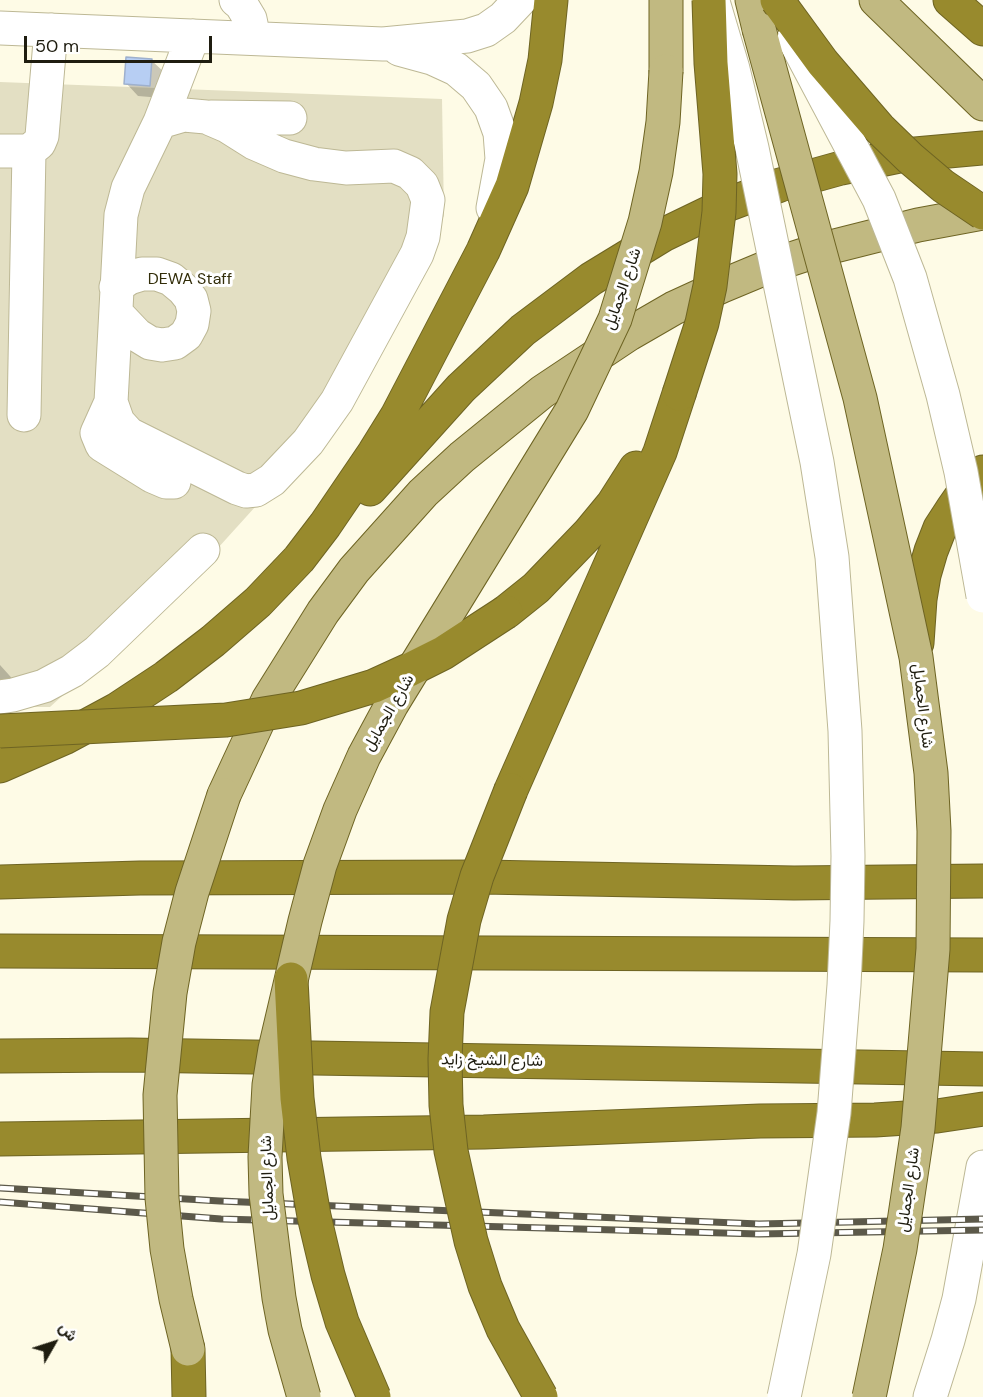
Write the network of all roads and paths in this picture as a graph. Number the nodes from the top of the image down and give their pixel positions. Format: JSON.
{"nodes":[{"id":1,"x":236,"y":0,"type":"edge"},
{"id":2,"x":520,"y":0,"type":"edge"},
{"id":3,"x":551,"y":0,"type":"edge"},
{"id":4,"x":666,"y":0,"type":"edge"},
{"id":5,"x":711,"y":0,"type":"edge"},
{"id":6,"x":776,"y":0,"type":"edge"},
{"id":7,"x":954,"y":2,"type":"edge"},
{"id":8,"x":880,"y":4,"type":"edge"},
{"id":9,"x":756,"y":14,"type":"edge"},
{"id":10,"x":27,"y":29,"type":"edge"},
{"id":11,"x":983,"y":29,"type":"edge"},
{"id":12,"x":201,"y":36,"type":"junction"},
{"id":13,"x":254,"y":38,"type":"junction"},
{"id":14,"x":383,"y":44,"type":"junction"},
{"id":15,"x":983,"y":104,"type":"edge"},
{"id":16,"x":183,"y":118,"type":"junction"},
{"id":17,"x":290,"y":118,"type":"dead end"},
{"id":18,"x":983,"y":148,"type":"edge"},
{"id":19,"x":18,"y":151,"type":"edge"},
{"id":20,"x":983,"y":213,"type":"edge"},
{"id":21,"x":483,"y":251,"type":"junction"},
{"id":22,"x":679,"y":394,"type":"junction"},
{"id":23,"x":111,"y":402,"type":"junction"},
{"id":24,"x":24,"y":416,"type":"dead end"},
{"id":25,"x":983,"y":472,"type":"edge"},
{"id":26,"x":174,"y":482,"type":"dead end"},
{"id":27,"x":203,"y":550,"type":"dead end"},
{"id":28,"x":299,"y":559,"type":"junction"},
{"id":29,"x":983,"y":596,"type":"edge"},
{"id":30,"x":916,"y":657,"type":"junction"},
{"id":31,"x":0,"y":697,"type":"edge"},
{"id":32,"x":0,"y":731,"type":"edge"},
{"id":33,"x":0,"y":766,"type":"edge"},
{"id":34,"x":983,"y":881,"type":"edge"},
{"id":35,"x":0,"y":882,"type":"edge"},
{"id":36,"x":0,"y":951,"type":"edge"},
{"id":37,"x":983,"y":955,"type":"edge"},
{"id":38,"x":291,"y":979,"type":"junction"},
{"id":39,"x":0,"y":1056,"type":"edge"},
{"id":40,"x":983,"y":1069,"type":"edge"},
{"id":41,"x":983,"y":1109,"type":"edge"},
{"id":42,"x":0,"y":1139,"type":"edge"},
{"id":43,"x":983,"y":1167,"type":"edge"},
{"id":44,"x":188,"y":1349,"type":"junction"},
{"id":45,"x":189,"y":1397,"type":"edge"},
{"id":46,"x":203,"y":1397,"type":"edge"},
{"id":47,"x":304,"y":1397,"type":"edge"},
{"id":48,"x":374,"y":1397,"type":"edge"},
{"id":49,"x":541,"y":1397,"type":"edge"},
{"id":50,"x":784,"y":1397,"type":"edge"},
{"id":51,"x":869,"y":1397,"type":"edge"},
{"id":52,"x":930,"y":1397,"type":"edge"}],
"edges":[{"from":1,"to":13,"type":"street"},
{"from":2,"to":14,"type":"street"},
{"from":3,"to":21,"type":"highway"},
{"from":4,"to":38,"type":"main road","name":"شارع الجمايل","bridge":true},
{"from":5,"to":22,"type":"highway","bridge":true},
{"from":5,"to":50,"type":"street","bridge":true},
{"from":6,"to":20,"type":"highway","bridge":true},
{"from":6,"to":29,"type":"street","bridge":true},
{"from":7,"to":11,"type":"highway"},
{"from":8,"to":15,"type":"main road"},
{"from":9,"to":30,"type":"main road","name":"شارع الجمايل","bridge":true},
{"from":10,"to":12,"type":"street"},
{"from":10,"to":19,"type":"street"},
{"from":12,"to":13,"type":"street"},
{"from":12,"to":16,"type":"street"},
{"from":13,"to":14,"type":"street"},
{"from":14,"to":21,"type":"street"},
{"from":16,"to":17,"type":"street"},
{"from":16,"to":23,"type":"street"},
{"from":16,"to":23,"type":"street"},
{"from":18,"to":28,"type":"highway"},
{"from":19,"to":24,"type":"street"},
{"from":20,"to":44,"type":"main road","bridge":true},
{"from":21,"to":28,"type":"highway"},
{"from":22,"to":32,"type":"highway","bridge":true},
{"from":22,"to":49,"type":"highway","bridge":true},
{"from":23,"to":26,"type":"street"},
{"from":25,"to":30,"type":"highway","bridge":true},
{"from":27,"to":31,"type":"street"},
{"from":28,"to":33,"type":"highway"},
{"from":30,"to":51,"type":"main road","name":"شارع الجمايل","bridge":true},
{"from":34,"to":35,"type":"highway"},
{"from":36,"to":37,"type":"highway"},
{"from":38,"to":47,"type":"main road","name":"شارع الجمايل","bridge":true},
{"from":38,"to":48,"type":"highway","bridge":true},
{"from":39,"to":40,"type":"highway","name":"شارع الشيخ زايد"},
{"from":41,"to":42,"type":"highway"},
{"from":43,"to":52,"type":"street"},
{"from":44,"to":45,"type":"highway"},
{"from":44,"to":46,"type":"main road"}]}
